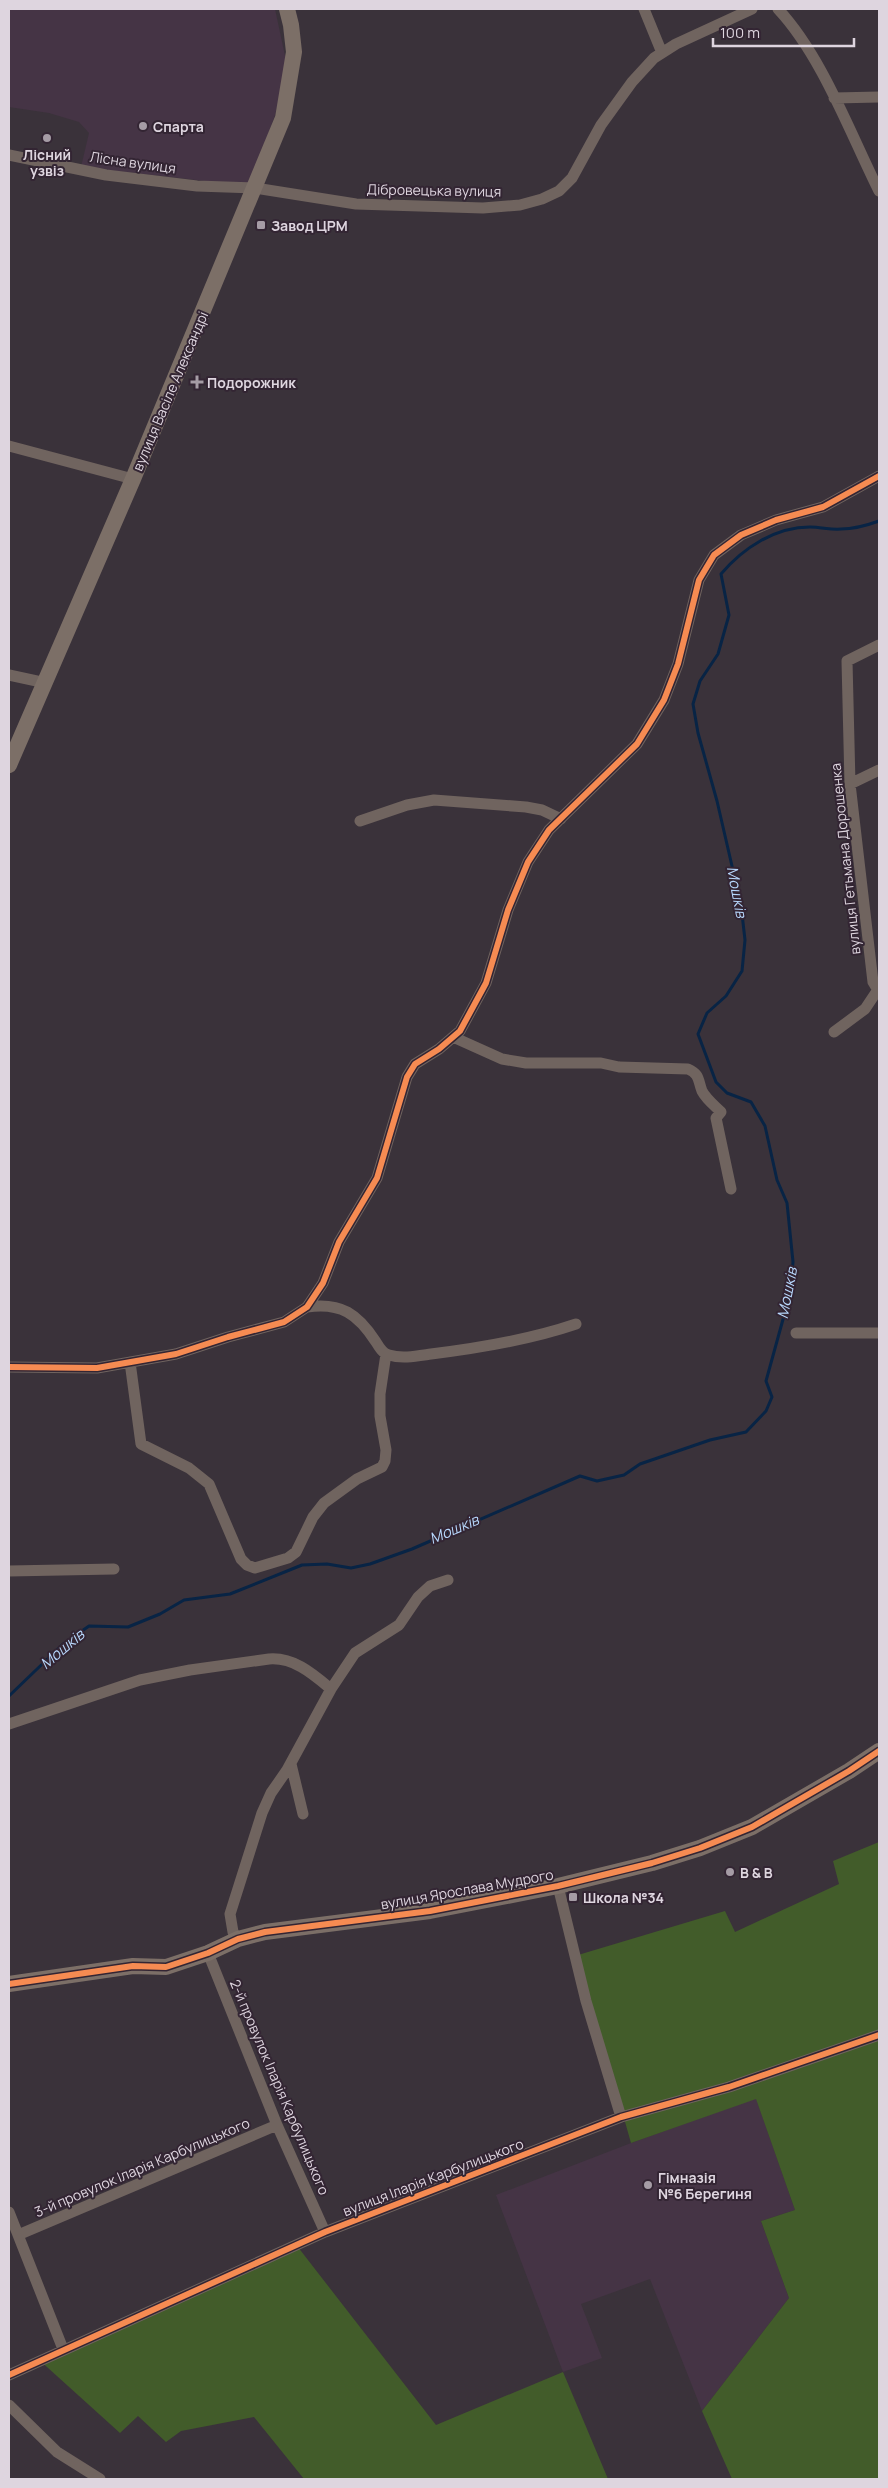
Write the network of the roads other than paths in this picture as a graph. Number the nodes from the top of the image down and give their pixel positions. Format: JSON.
{"nodes":[{"id":1,"x":287,"y":9,"type":"edge"},
{"id":2,"x":644,"y":9,"type":"edge"},
{"id":3,"x":752,"y":9,"type":"edge"},
{"id":4,"x":778,"y":9,"type":"edge"},
{"id":5,"x":662,"y":53,"type":"junction"},
{"id":6,"x":879,"y":97,"type":"edge"},
{"id":7,"x":834,"y":98,"type":"junction"},
{"id":8,"x":9,"y":155,"type":"edge"},
{"id":9,"x":255,"y":188,"type":"junction"},
{"id":10,"x":879,"y":191,"type":"edge"},
{"id":11,"x":9,"y":446,"type":"edge"},
{"id":12,"x":879,"y":476,"type":"edge"},
{"id":13,"x":133,"y":479,"type":"junction"},
{"id":14,"x":879,"y":645,"type":"edge"},
{"id":15,"x":9,"y":675,"type":"edge"},
{"id":16,"x":46,"y":683,"type":"junction"},
{"id":17,"x":9,"y":764,"type":"edge"},
{"id":18,"x":879,"y":770,"type":"edge"},
{"id":19,"x":850,"y":784,"type":"junction"},
{"id":20,"x":560,"y":819,"type":"junction"},
{"id":21,"x":360,"y":821,"type":"dead end"},
{"id":22,"x":878,"y":991,"type":"edge"},
{"id":23,"x":834,"y":1032,"type":"dead end"},
{"id":24,"x":453,"y":1037,"type":"junction"},
{"id":25,"x":731,"y":1189,"type":"dead end"},
{"id":26,"x":307,"y":1307,"type":"junction"},
{"id":27,"x":576,"y":1324,"type":"dead end"},
{"id":28,"x":796,"y":1333,"type":"dead end"},
{"id":29,"x":879,"y":1333,"type":"edge"},
{"id":30,"x":386,"y":1354,"type":"junction"},
{"id":31,"x":130,"y":1362,"type":"junction"},
{"id":32,"x":9,"y":1367,"type":"edge"},
{"id":33,"x":114,"y":1569,"type":"dead end"},
{"id":34,"x":9,"y":1571,"type":"edge"},
{"id":35,"x":448,"y":1580,"type":"dead end"},
{"id":36,"x":331,"y":1690,"type":"junction"},
{"id":37,"x":9,"y":1724,"type":"edge"},
{"id":38,"x":879,"y":1751,"type":"edge"},
{"id":39,"x":291,"y":1764,"type":"junction"},
{"id":40,"x":304,"y":1814,"type":"dead end"},
{"id":41,"x":558,"y":1886,"type":"junction"},
{"id":42,"x":238,"y":1939,"type":"junction"},
{"id":43,"x":208,"y":1954,"type":"junction"},
{"id":44,"x":9,"y":1984,"type":"edge"},
{"id":45,"x":879,"y":2035,"type":"edge"},
{"id":46,"x":621,"y":2117,"type":"junction"},
{"id":47,"x":277,"y":2125,"type":"junction"},
{"id":48,"x":9,"y":2212,"type":"edge"},
{"id":49,"x":325,"y":2232,"type":"junction"},
{"id":50,"x":18,"y":2236,"type":"junction"},
{"id":51,"x":63,"y":2349,"type":"junction"},
{"id":52,"x":9,"y":2375,"type":"edge"},
{"id":53,"x":9,"y":2405,"type":"edge"},
{"id":54,"x":100,"y":2479,"type":"edge"}],
"edges":[{"from":1,"to":9,"type":"main road","name":"вулиця Васіле Александрі"},
{"from":2,"to":5,"type":"street"},
{"from":3,"to":5,"type":"street","name":"Дібровецька вулиця"},
{"from":4,"to":7,"type":"street"},
{"from":5,"to":9,"type":"street","name":"Дібровецька вулиця"},
{"from":6,"to":7,"type":"street"},
{"from":7,"to":10,"type":"street"},
{"from":8,"to":9,"type":"street","name":"Лісна вулиця"},
{"from":9,"to":13,"type":"main road","name":"вулиця Васіле Александрі"},
{"from":11,"to":13,"type":"street"},
{"from":12,"to":20,"type":"street"},
{"from":13,"to":16,"type":"main road","name":"вулиця Васіле Александрі"},
{"from":14,"to":19,"type":"street","name":"вулиця Гетьмана Дорошенка"},
{"from":15,"to":16,"type":"street"},
{"from":16,"to":17,"type":"main road","name":"вулиця Васіле Александрі"},
{"from":18,"to":19,"type":"street"},
{"from":19,"to":22,"type":"street","name":"вулиця Гетьмана Дорошенка"},
{"from":20,"to":21,"type":"street"},
{"from":20,"to":24,"type":"street"},
{"from":22,"to":23,"type":"street"},
{"from":24,"to":25,"type":"street"},
{"from":24,"to":26,"type":"street"},
{"from":26,"to":30,"type":"street"},
{"from":26,"to":31,"type":"street"},
{"from":27,"to":30,"type":"street"},
{"from":28,"to":29,"type":"street"},
{"from":30,"to":31,"type":"street"},
{"from":31,"to":32,"type":"street"},
{"from":33,"to":34,"type":"street"},
{"from":35,"to":36,"type":"street"},
{"from":36,"to":37,"type":"street"},
{"from":36,"to":39,"type":"street"},
{"from":38,"to":41,"type":"main road","name":"вулиця Ярослава Мудрого"},
{"from":39,"to":40,"type":"street"},
{"from":39,"to":42,"type":"street"},
{"from":41,"to":42,"type":"main road","name":"вулиця Ярослава Мудрого"},
{"from":41,"to":46,"type":"street"},
{"from":42,"to":43,"type":"main road","name":"вулиця Ярослава Мудрого"},
{"from":43,"to":44,"type":"main road","name":"вулиця Ярослава Мудрого"},
{"from":43,"to":47,"type":"street","name":"2-й провулок Іларія Карбулицького"},
{"from":45,"to":46,"type":"street","name":"вулиця Іларія Карбулицького"},
{"from":46,"to":49,"type":"street","name":"вулиця Іларія Карбулицького"},
{"from":47,"to":49,"type":"street","name":"2-й провулок Іларія Карбулицького"},
{"from":47,"to":50,"type":"street","name":"3-й провулок Іларія Карбулицького"},
{"from":48,"to":50,"type":"street"},
{"from":49,"to":51,"type":"street","name":"вулиця Іларія Карбулицького"},
{"from":50,"to":51,"type":"street"},
{"from":51,"to":52,"type":"street","name":"вулиця Іларія Карбулицького"},
{"from":53,"to":54,"type":"street"}]}
